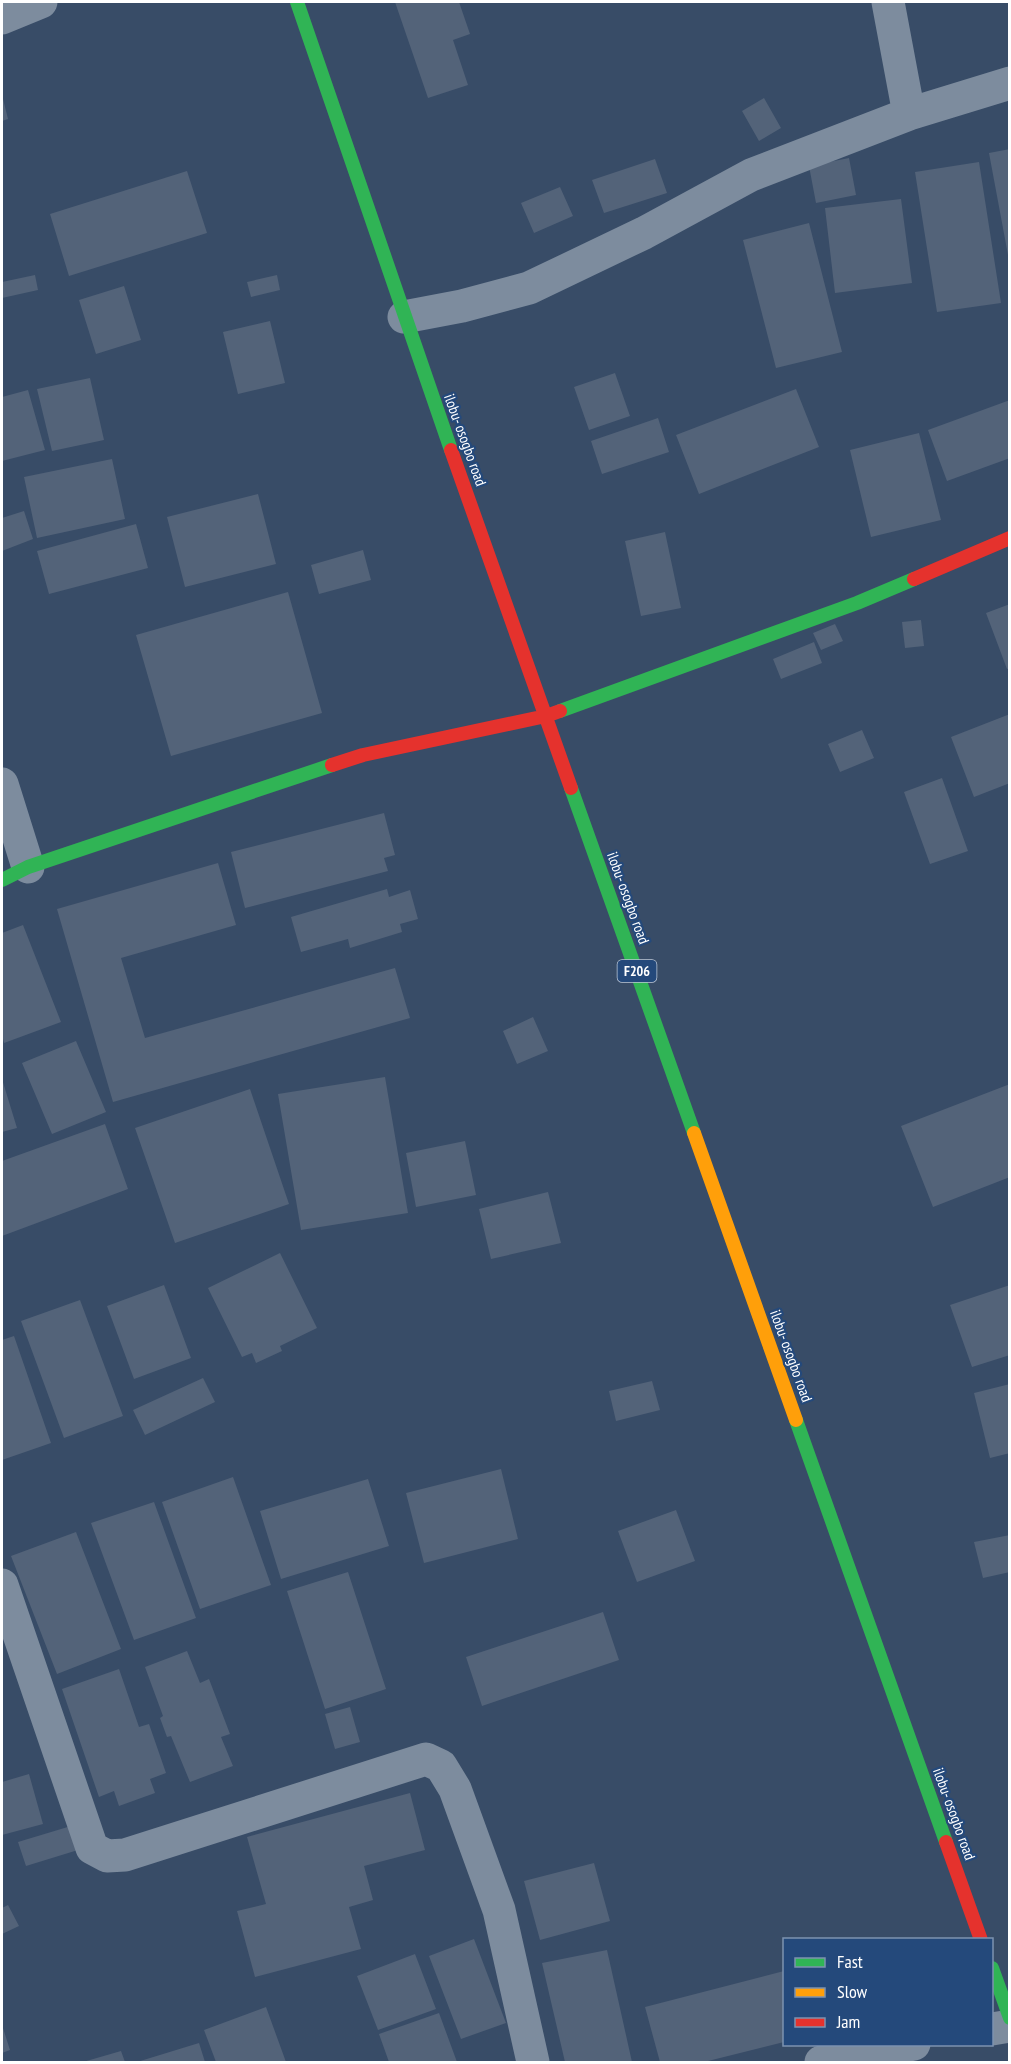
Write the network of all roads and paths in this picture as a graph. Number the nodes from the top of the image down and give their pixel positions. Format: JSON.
{"nodes":[{"id":1,"x":41,"y":2,"type":"edge"},
{"id":2,"x":297,"y":2,"type":"edge"},
{"id":3,"x":888,"y":2,"type":"edge"},
{"id":4,"x":2,"y":18,"type":"edge"},
{"id":5,"x":1010,"y":83,"type":"edge"},
{"id":6,"x":909,"y":114,"type":"junction"},
{"id":7,"x":404,"y":317,"type":"junction"},
{"id":8,"x":1010,"y":537,"type":"edge"},
{"id":9,"x":546,"y":716,"type":"junction"},
{"id":10,"x":2,"y":784,"type":"edge"},
{"id":11,"x":15,"y":873,"type":"edge"},
{"id":12,"x":2,"y":1585,"type":"edge"},
{"id":13,"x":980,"y":1938,"type":"edge"},
{"id":14,"x":993,"y":1971,"type":"edge"},
{"id":15,"x":1010,"y":2018,"type":"edge"},
{"id":16,"x":1010,"y":2026,"type":"edge"},
{"id":17,"x":993,"y":2029,"type":"edge"},
{"id":18,"x":904,"y":2046,"type":"edge"},
{"id":19,"x":533,"y":2062,"type":"edge"},
{"id":20,"x":821,"y":2062,"type":"edge"}],
"edges":[{"from":1,"to":4,"type":"street"},
{"from":2,"to":7,"type":"main road","name":"ilobu- osogbo road","number":"F206"},
{"from":3,"to":6,"type":"street"},
{"from":5,"to":6,"type":"street"},
{"from":6,"to":7,"type":"street"},
{"from":7,"to":9,"type":"main road","name":"ilobu- osogbo road","number":"F206"},
{"from":8,"to":9,"type":"main road"},
{"from":9,"to":11,"type":"main road"},
{"from":9,"to":13,"type":"main road","name":"ilobu- osogbo road","number":"F206"},
{"from":10,"to":11,"type":"street"},
{"from":12,"to":19,"type":"street"},
{"from":14,"to":15,"type":"main road"},
{"from":16,"to":17,"type":"street"},
{"from":18,"to":20,"type":"street"}]}
